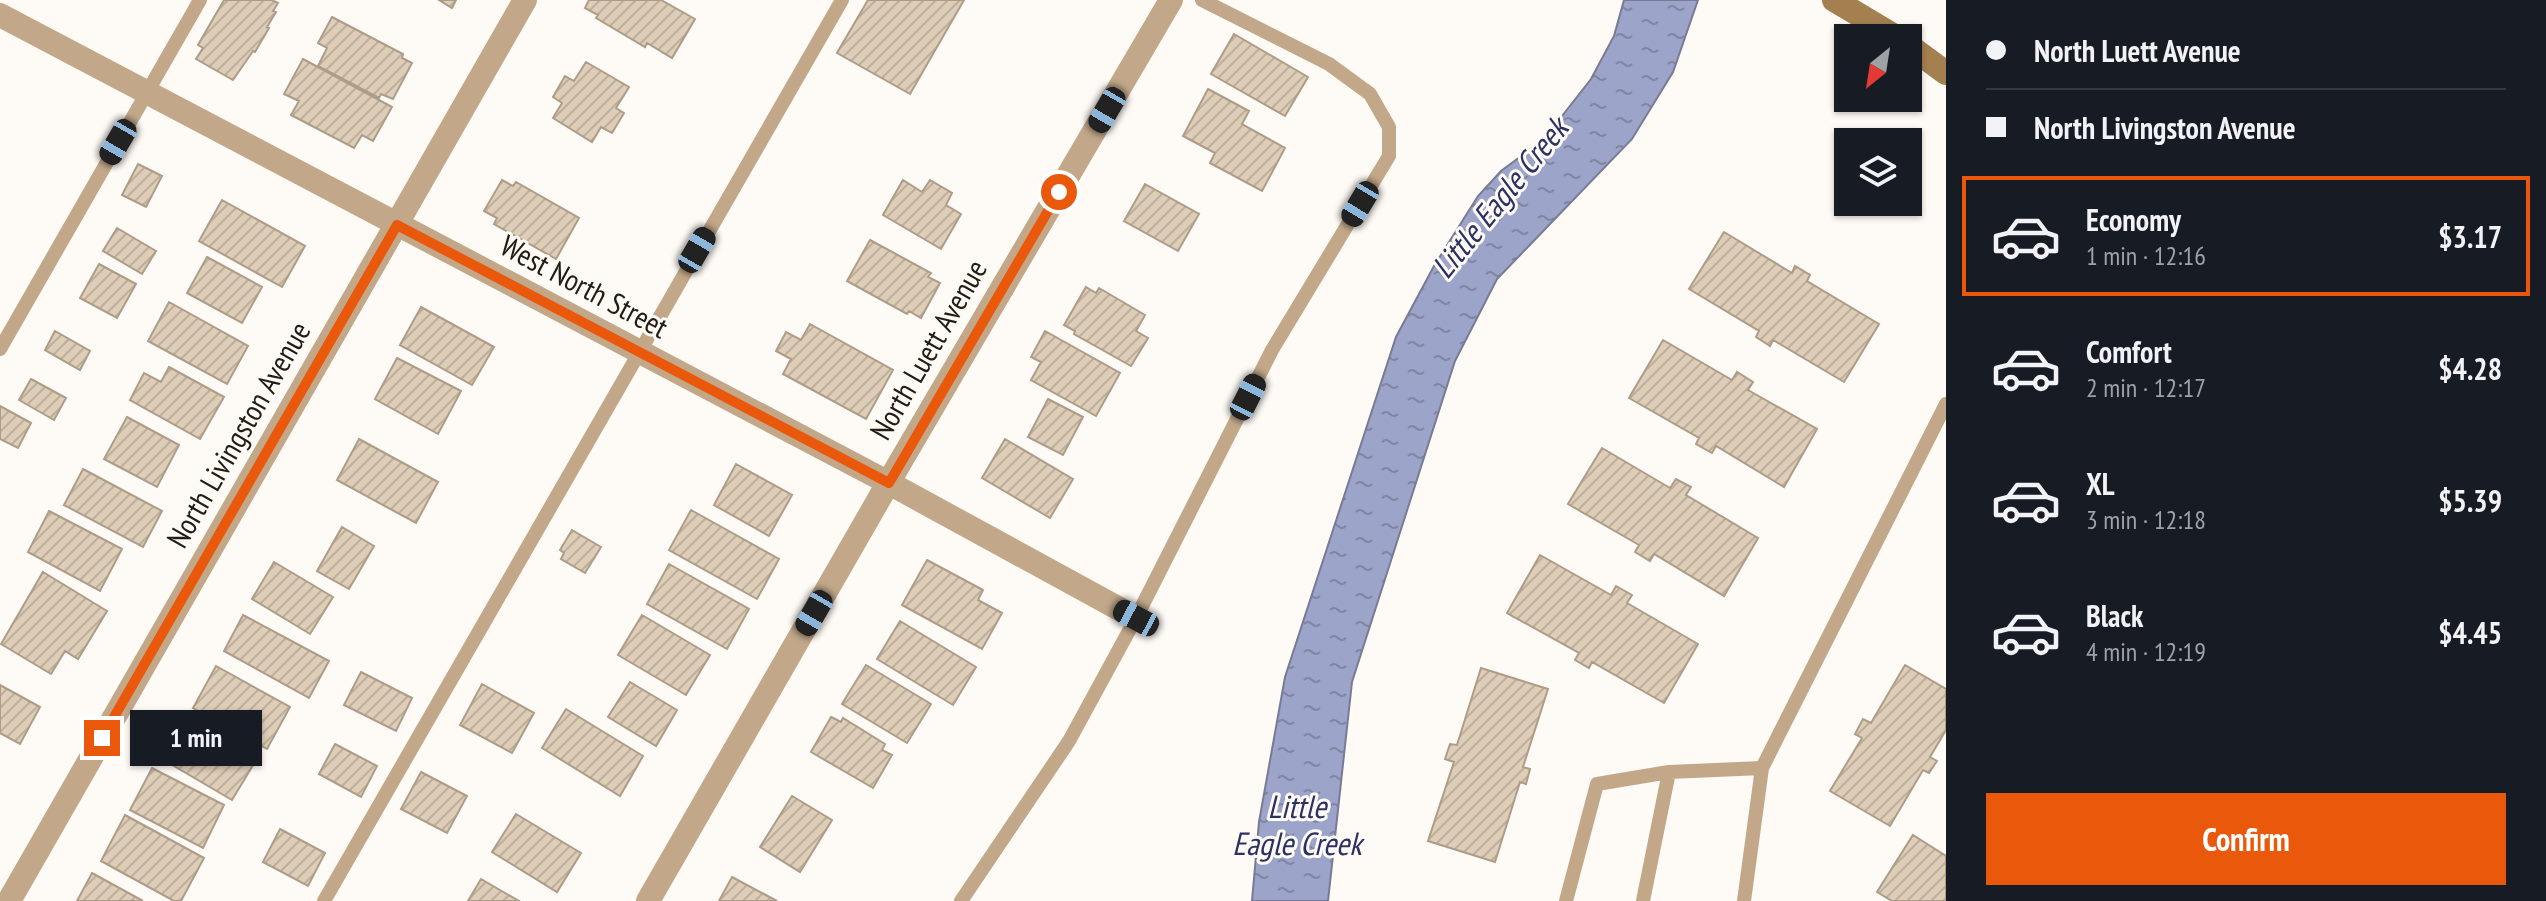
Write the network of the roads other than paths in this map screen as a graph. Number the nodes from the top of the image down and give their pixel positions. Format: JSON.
{"nodes":[{"id":1,"x":200,"y":0,"type":"edge"},
{"id":2,"x":525,"y":0,"type":"edge"},
{"id":3,"x":842,"y":0,"type":"edge"},
{"id":4,"x":1171,"y":0,"type":"edge"},
{"id":5,"x":1202,"y":0,"type":"edge"},
{"id":6,"x":1834,"y":0,"type":"edge"},
{"id":7,"x":0,"y":15,"type":"edge"},
{"id":8,"x":1874,"y":24,"type":"edge"},
{"id":9,"x":1922,"y":55,"type":"edge"},
{"id":10,"x":1946,"y":73,"type":"edge"},
{"id":11,"x":147,"y":93,"type":"junction"},
{"id":12,"x":397,"y":225,"type":"junction"},
{"id":13,"x":0,"y":349,"type":"edge"},
{"id":14,"x":638,"y":352,"type":"junction"},
{"id":15,"x":1946,"y":404,"type":"edge"},
{"id":16,"x":889,"y":483,"type":"junction"},
{"id":17,"x":1136,"y":618,"type":"junction"},
{"id":18,"x":1762,"y":768,"type":"junction"},
{"id":19,"x":1669,"y":772,"type":"junction"},
{"id":20,"x":9,"y":901,"type":"edge"},
{"id":21,"x":324,"y":901,"type":"edge"},
{"id":22,"x":648,"y":901,"type":"edge"},
{"id":23,"x":961,"y":901,"type":"edge"},
{"id":24,"x":1566,"y":901,"type":"edge"},
{"id":25,"x":1643,"y":901,"type":"edge"},
{"id":26,"x":1744,"y":901,"type":"edge"}],
"edges":[{"from":1,"to":11,"type":"lane"},
{"from":2,"to":12,"type":"street","name":"North Livingston Avenue"},
{"from":3,"to":14,"type":"lane"},
{"from":4,"to":16,"type":"street","name":"North Luett Avenue"},
{"from":5,"to":17,"type":"lane"},
{"from":6,"to":8,"type":"main road"},
{"from":7,"to":11,"type":"street","name":"West North Street"},
{"from":9,"to":10,"type":"main road"},
{"from":11,"to":12,"type":"street","name":"West North Street"},
{"from":11,"to":13,"type":"lane"},
{"from":12,"to":14,"type":"street","name":"West North Street"},
{"from":12,"to":20,"type":"street","name":"North Livingston Avenue"},
{"from":14,"to":16,"type":"street","name":"West North Street"},
{"from":14,"to":21,"type":"lane"},
{"from":15,"to":18,"type":"lane"},
{"from":16,"to":17,"type":"street","name":"West North Street"},
{"from":16,"to":22,"type":"street","name":"North Luett Avenue"},
{"from":17,"to":23,"type":"lane"},
{"from":18,"to":19,"type":"lane"},
{"from":18,"to":26,"type":"lane"},
{"from":19,"to":24,"type":"lane"},
{"from":19,"to":25,"type":"lane"}]}
